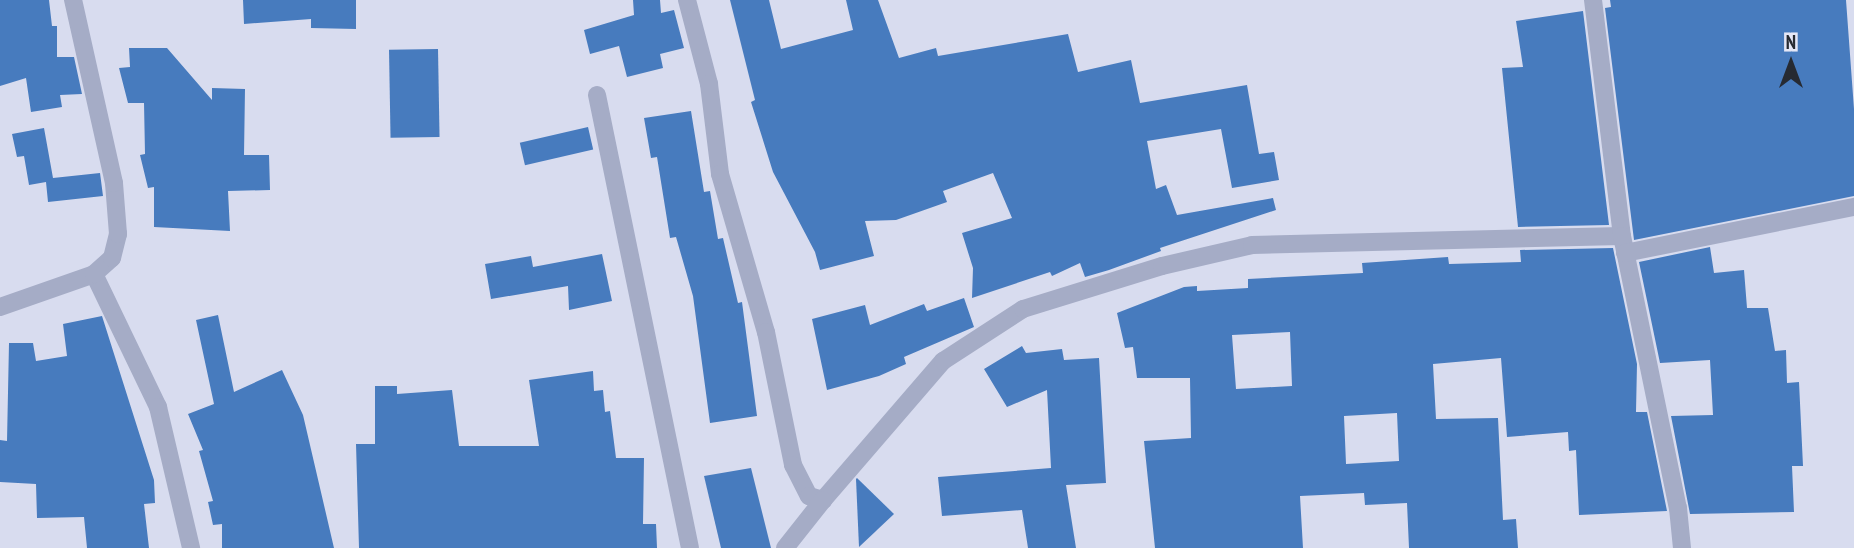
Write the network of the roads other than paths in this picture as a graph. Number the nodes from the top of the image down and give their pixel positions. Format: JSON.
{"nodes":[{"id":1,"x":73,"y":0,"type":"edge"},
{"id":2,"x":687,"y":0,"type":"edge"},
{"id":3,"x":1594,"y":0,"type":"edge"},
{"id":4,"x":597,"y":95,"type":"dead end"},
{"id":5,"x":1854,"y":207,"type":"edge"},
{"id":6,"x":1623,"y":244,"type":"junction"},
{"id":7,"x":94,"y":274,"type":"junction"},
{"id":8,"x":0,"y":307,"type":"edge"},
{"id":9,"x":823,"y":500,"type":"junction"},
{"id":10,"x":191,"y":548,"type":"edge"},
{"id":11,"x":690,"y":548,"type":"edge"},
{"id":12,"x":785,"y":548,"type":"edge"},
{"id":13,"x":1682,"y":548,"type":"edge"}],
"edges":[{"from":1,"to":7,"type":"street"},
{"from":2,"to":9,"type":"street"},
{"from":3,"to":6,"type":"street"},
{"from":4,"to":11,"type":"street"},
{"from":5,"to":6,"type":"street"},
{"from":6,"to":9,"type":"street"},
{"from":6,"to":13,"type":"street"},
{"from":7,"to":8,"type":"street"},
{"from":7,"to":10,"type":"street"},
{"from":9,"to":12,"type":"street"}]}
